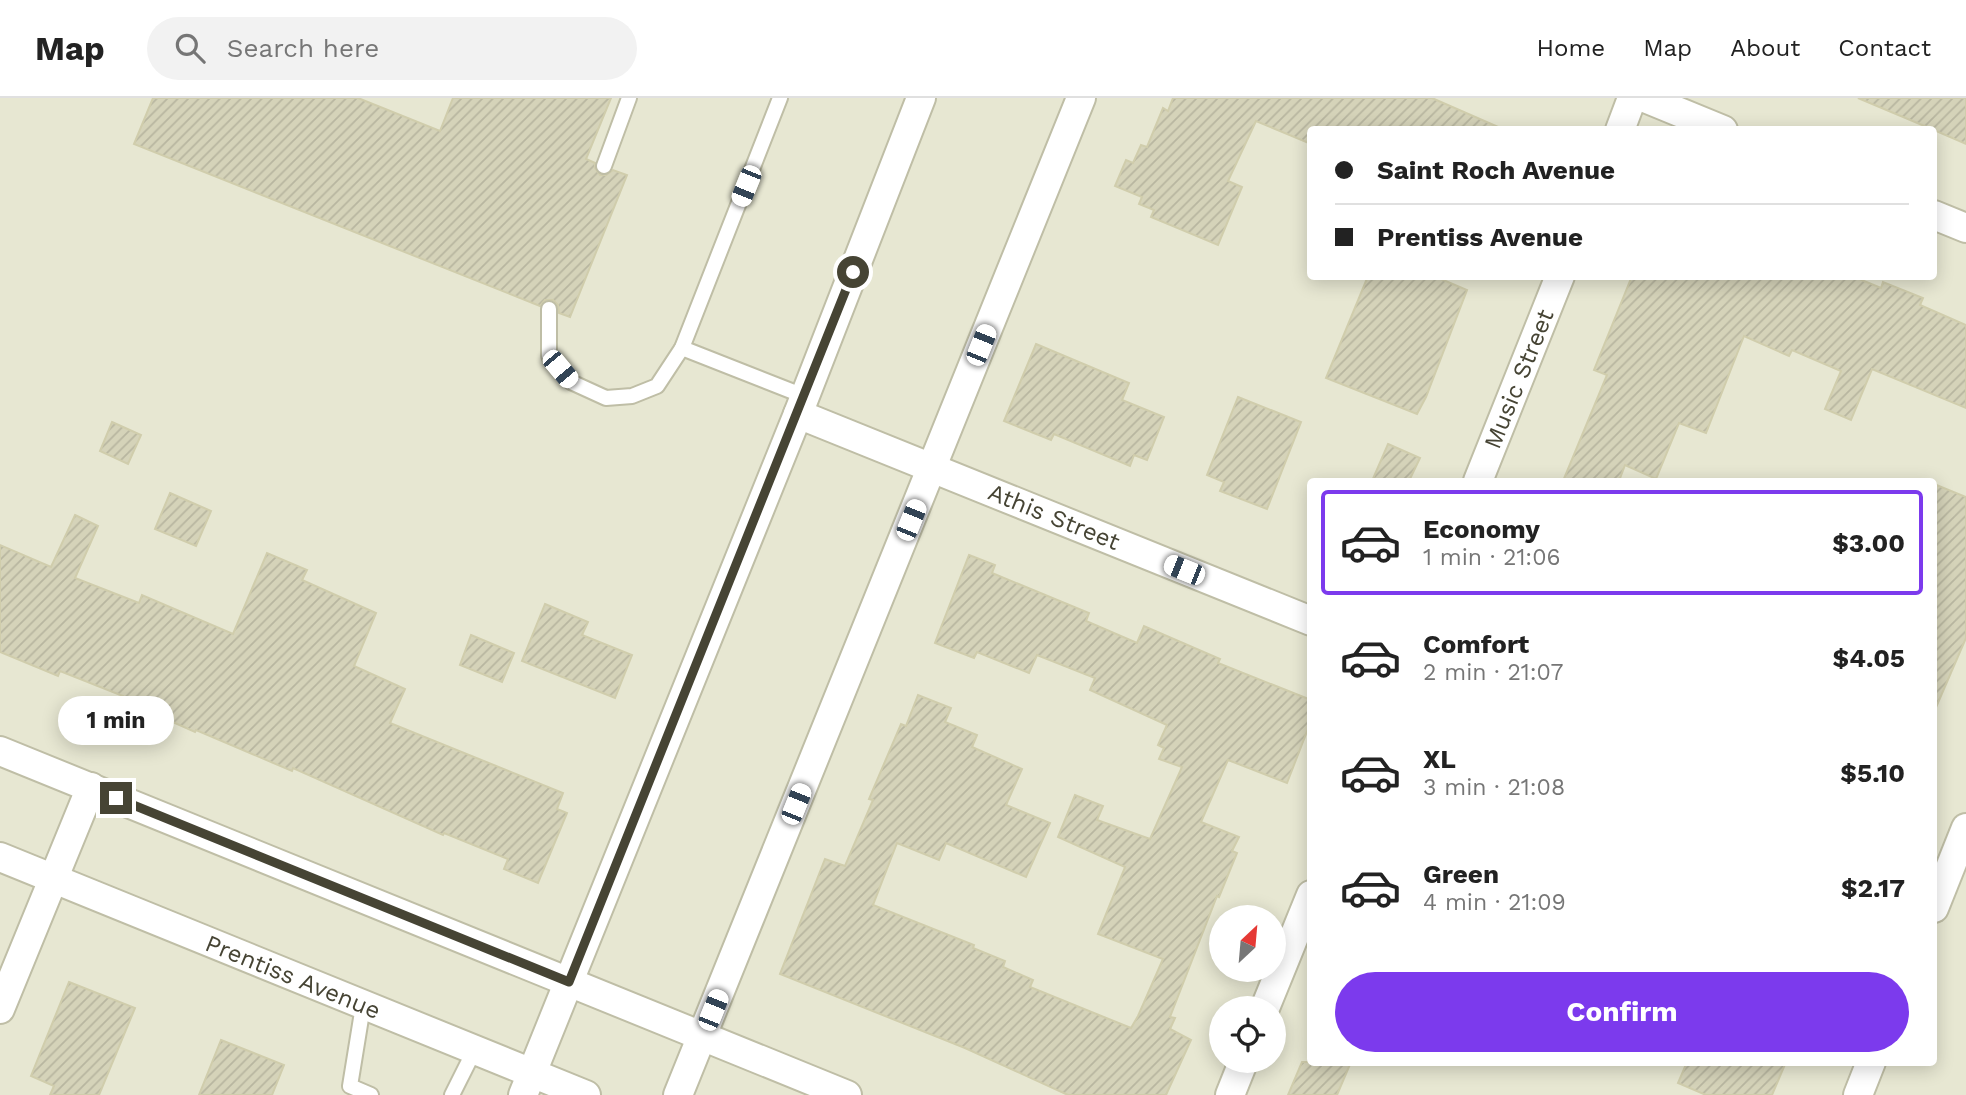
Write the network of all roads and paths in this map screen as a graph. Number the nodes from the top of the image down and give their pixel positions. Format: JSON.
{"nodes":[{"id":1,"x":629,"y":98,"type":"edge"},
{"id":2,"x":780,"y":98,"type":"edge"},
{"id":3,"x":921,"y":98,"type":"edge"},
{"id":4,"x":1081,"y":98,"type":"edge"},
{"id":5,"x":1632,"y":98,"type":"edge"},
{"id":6,"x":1646,"y":98,"type":"edge"},
{"id":7,"x":1622,"y":126,"type":"edge"},
{"id":8,"x":1713,"y":126,"type":"edge"},
{"id":9,"x":604,"y":166,"type":"dead end"},
{"id":10,"x":1937,"y":216,"type":"edge"},
{"id":11,"x":1966,"y":228,"type":"edge"},
{"id":12,"x":1558,"y":280,"type":"edge"},
{"id":13,"x":549,"y":309,"type":"dead end"},
{"id":14,"x":682,"y":348,"type":"junction"},
{"id":15,"x":801,"y":405,"type":"junction"},
{"id":16,"x":932,"y":468,"type":"junction"},
{"id":17,"x":1479,"y":478,"type":"edge"},
{"id":18,"x":1307,"y":619,"type":"edge"},
{"id":19,"x":0,"y":751,"type":"edge"},
{"id":20,"x":91,"y":788,"type":"junction"},
{"id":21,"x":1966,"y":828,"type":"edge"},
{"id":22,"x":0,"y":857,"type":"edge"},
{"id":23,"x":53,"y":879,"type":"junction"},
{"id":24,"x":1948,"y":879,"type":"edge"},
{"id":25,"x":1937,"y":902,"type":"edge"},
{"id":26,"x":1307,"y":905,"type":"edge"},
{"id":27,"x":569,"y":982,"type":"junction"},
{"id":28,"x":1270,"y":996,"type":"edge"},
{"id":29,"x":363,"y":1006,"type":"junction"},
{"id":30,"x":0,"y":1009,"type":"edge"},
{"id":31,"x":702,"y":1036,"type":"junction"},
{"id":32,"x":475,"y":1049,"type":"junction"},
{"id":33,"x":1869,"y":1066,"type":"edge"},
{"id":34,"x":1239,"y":1073,"type":"edge"},
{"id":35,"x":528,"y":1084,"type":"edge"},
{"id":36,"x":371,"y":1095,"type":"edge"},
{"id":37,"x":452,"y":1095,"type":"edge"},
{"id":38,"x":586,"y":1095,"type":"edge"},
{"id":39,"x":678,"y":1095,"type":"edge"},
{"id":40,"x":847,"y":1095,"type":"edge"},
{"id":41,"x":1230,"y":1095,"type":"edge"},
{"id":42,"x":1858,"y":1095,"type":"edge"}],
"edges":[{"from":1,"to":9,"type":"lane"},
{"from":2,"to":14,"type":"lane"},
{"from":3,"to":15,"type":"street"},
{"from":4,"to":16,"type":"street"},
{"from":5,"to":7,"type":"street"},
{"from":6,"to":8,"type":"street"},
{"from":10,"to":11,"type":"street"},
{"from":12,"to":17,"type":"street","name":"Music Street"},
{"from":13,"to":14,"type":"lane"},
{"from":14,"to":15,"type":"lane"},
{"from":15,"to":16,"type":"street","name":"Athis Street"},
{"from":15,"to":27,"type":"street"},
{"from":16,"to":18,"type":"street","name":"Athis Street"},
{"from":16,"to":31,"type":"street"},
{"from":19,"to":20,"type":"street"},
{"from":20,"to":23,"type":"street"},
{"from":20,"to":27,"type":"street"},
{"from":21,"to":24,"type":"street"},
{"from":22,"to":23,"type":"street","name":"Prentiss Avenue"},
{"from":23,"to":29,"type":"street","name":"Prentiss Avenue"},
{"from":23,"to":30,"type":"street"},
{"from":24,"to":25,"type":"street"},
{"from":26,"to":28,"type":"street"},
{"from":27,"to":31,"type":"street"},
{"from":27,"to":35,"type":"street"},
{"from":29,"to":32,"type":"street","name":"Prentiss Avenue"},
{"from":29,"to":36,"type":"lane"},
{"from":31,"to":39,"type":"street"},
{"from":31,"to":40,"type":"street"},
{"from":32,"to":35,"type":"street","name":"Prentiss Avenue"},
{"from":32,"to":37,"type":"lane"},
{"from":33,"to":42,"type":"street"},
{"from":34,"to":41,"type":"street"},
{"from":35,"to":38,"type":"street","name":"Prentiss Avenue"}]}
